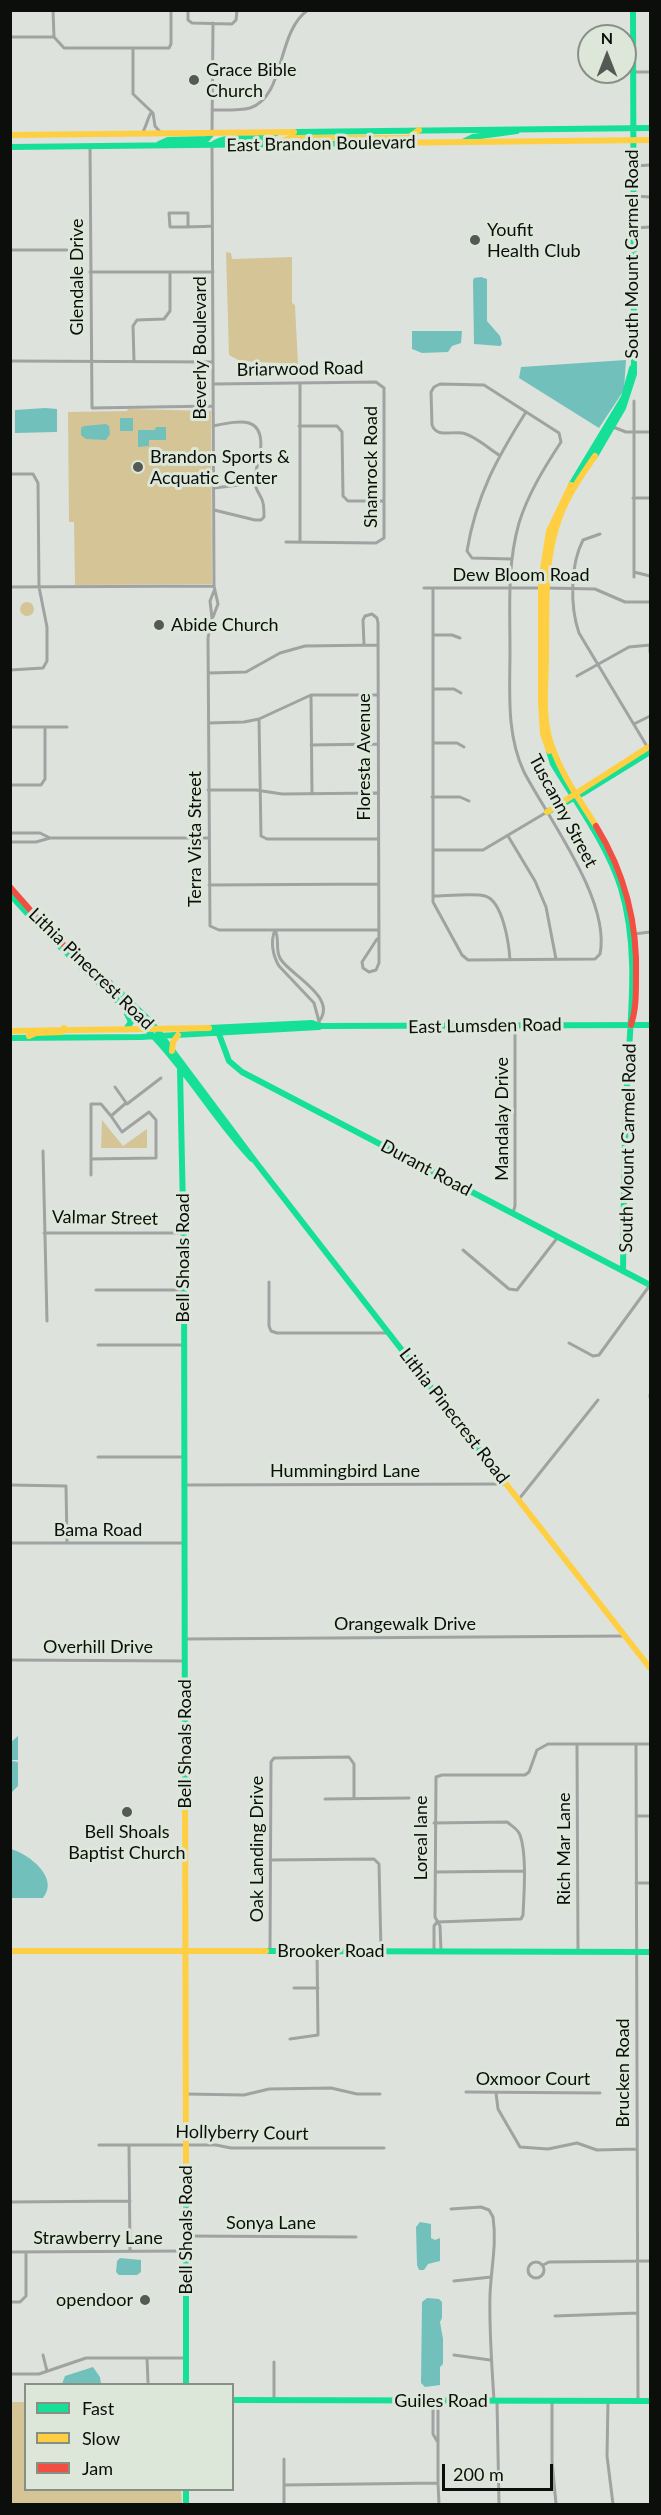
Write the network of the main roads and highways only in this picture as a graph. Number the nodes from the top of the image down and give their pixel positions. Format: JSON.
{"nodes":[{"id":1,"x":633,"y":10,"type":"edge"},
{"id":2,"x":632,"y":128,"type":"junction"},
{"id":3,"x":651,"y":128,"type":"edge"},
{"id":4,"x":520,"y":129,"type":"junction"},
{"id":5,"x":420,"y":130,"type":"junction"},
{"id":6,"x":277,"y":132,"type":"junction"},
{"id":7,"x":212,"y":133,"type":"junction"},
{"id":8,"x":11,"y":135,"type":"edge"},
{"id":9,"x":632,"y":140,"type":"junction"},
{"id":10,"x":651,"y":140,"type":"edge"},
{"id":11,"x":463,"y":142,"type":"junction"},
{"id":12,"x":273,"y":144,"type":"junction"},
{"id":13,"x":212,"y":145,"type":"junction"},
{"id":14,"x":156,"y":146,"type":"junction"},
{"id":15,"x":10,"y":147,"type":"edge"},
{"id":16,"x":650,"y":750,"type":"edge"},
{"id":17,"x":575,"y":795,"type":"junction"},
{"id":18,"x":547,"y":812,"type":"road end"},
{"id":19,"x":10,"y":887,"type":"edge"},
{"id":20,"x":10,"y":894,"type":"edge"},
{"id":21,"x":114,"y":996,"type":"junction"},
{"id":22,"x":320,"y":1023,"type":"junction"},
{"id":23,"x":631,"y":1025,"type":"junction"},
{"id":24,"x":651,"y":1025,"type":"edge"},
{"id":25,"x":64,"y":1028,"type":"junction"},
{"id":26,"x":125,"y":1029,"type":"junction"},
{"id":27,"x":146,"y":1029,"type":"junction"},
{"id":28,"x":10,"y":1030,"type":"edge"},
{"id":29,"x":156,"y":1033,"type":"junction"},
{"id":30,"x":219,"y":1034,"type":"junction"},
{"id":31,"x":178,"y":1035,"type":"junction"},
{"id":32,"x":27,"y":1037,"type":"junction"},
{"id":33,"x":141,"y":1037,"type":"junction"},
{"id":34,"x":10,"y":1038,"type":"edge"},
{"id":35,"x":161,"y":1046,"type":"junction"},
{"id":36,"x":172,"y":1052,"type":"junction"},
{"id":37,"x":180,"y":1070,"type":"junction"},
{"id":38,"x":194,"y":1087,"type":"junction"},
{"id":39,"x":183,"y":1103,"type":"junction"},
{"id":40,"x":258,"y":1165,"type":"junction"},
{"id":41,"x":623,"y":1270,"type":"junction"},
{"id":42,"x":650,"y":1285,"type":"edge"},
{"id":43,"x":651,"y":1668,"type":"edge"},
{"id":44,"x":10,"y":1951,"type":"edge"},
{"id":45,"x":185,"y":1951,"type":"junction"},
{"id":46,"x":651,"y":1952,"type":"edge"},
{"id":47,"x":186,"y":2383,"type":"edge"},
{"id":48,"x":234,"y":2400,"type":"edge"},
{"id":49,"x":651,"y":2401,"type":"edge"}],
"edges":[{"from":1,"to":2,"type":"main road","name":"South Mount Carmel Road"},
{"from":2,"to":3,"type":"main road","name":"East Brandon Boulevard"},
{"from":2,"to":4,"type":"main road","name":"East Brandon Boulevard"},
{"from":2,"to":9,"type":"main road","name":"South Mount Carmel Road"},
{"from":4,"to":5,"type":"main road","name":"East Brandon Boulevard"},
{"from":4,"to":11,"type":"main road"},
{"from":5,"to":6,"type":"main road","name":"East Brandon Boulevard"},
{"from":5,"to":12,"type":"main road"},
{"from":6,"to":7,"type":"main road","name":"East Brandon Boulevard"},
{"from":6,"to":13,"type":"main road"},
{"from":7,"to":8,"type":"main road","name":"East Brandon Boulevard"},
{"from":7,"to":14,"type":"main road"},
{"from":9,"to":10,"type":"main road","name":"East Brandon Boulevard"},
{"from":9,"to":11,"type":"main road","name":"East Brandon Boulevard"},
{"from":9,"to":17,"type":"main road","name":"South Mount Carmel Road"},
{"from":11,"to":12,"type":"main road","name":"East Brandon Boulevard"},
{"from":12,"to":13,"type":"main road","name":"East Brandon Boulevard"},
{"from":13,"to":14,"type":"main road","name":"East Brandon Boulevard"},
{"from":14,"to":15,"type":"main road","name":"East Brandon Boulevard"},
{"from":16,"to":17,"type":"main road"},
{"from":17,"to":18,"type":"main road"},
{"from":17,"to":23,"type":"main road","name":"South Mount Carmel Road"},
{"from":19,"to":29,"type":"main road","name":"Lithia Pinecrest Road"},
{"from":20,"to":21,"type":"main road","name":"Lithia Pinecrest Road"},
{"from":21,"to":26,"type":"main road"},
{"from":21,"to":27,"type":"main road","name":"Lithia Pinecrest Road"},
{"from":22,"to":23,"type":"main road","name":"East Lumsden Road"},
{"from":22,"to":29,"type":"main road","name":"East Lumsden Road"},
{"from":22,"to":30,"type":"main road","name":"East Lumsden Road"},
{"from":23,"to":24,"type":"main road","name":"East Lumsden Road"},
{"from":23,"to":41,"type":"main road","name":"South Mount Carmel Road"},
{"from":25,"to":26,"type":"main road"},
{"from":25,"to":28,"type":"main road"},
{"from":25,"to":32,"type":"main road"},
{"from":26,"to":27,"type":"main road"},
{"from":27,"to":29,"type":"main road","name":"Lithia Pinecrest Road"},
{"from":29,"to":31,"type":"main road","name":"East Lumsden Road"},
{"from":29,"to":33,"type":"main road","name":"East Lumsden Road"},
{"from":29,"to":35,"type":"main road","name":"Lithia Pinecrest Road"},
{"from":29,"to":36,"type":"main road","name":"Lithia Pinecrest Road"},
{"from":30,"to":31,"type":"main road","name":"East Lumsden Road"},
{"from":30,"to":41,"type":"main road","name":"Durant Road"},
{"from":31,"to":36,"type":"main road"},
{"from":32,"to":33,"type":"main road","name":"East Lumsden Road"},
{"from":32,"to":34,"type":"main road","name":"East Lumsden Road"},
{"from":33,"to":35,"type":"main road"},
{"from":35,"to":37,"type":"main road","name":"Lithia Pinecrest Road"},
{"from":36,"to":40,"type":"main road","name":"Lithia Pinecrest Road"},
{"from":37,"to":38,"type":"main road","name":"Lithia Pinecrest Road"},
{"from":37,"to":39,"type":"main road","name":"Bell Shoals Road"},
{"from":38,"to":39,"type":"main road"},
{"from":38,"to":40,"type":"main road","name":"Lithia Pinecrest Road"},
{"from":39,"to":45,"type":"main road","name":"Bell Shoals Road"},
{"from":40,"to":43,"type":"main road","name":"Lithia Pinecrest Road"},
{"from":41,"to":42,"type":"main road","name":"Durant Road"},
{"from":44,"to":45,"type":"main road","name":"Brooker Road"},
{"from":45,"to":46,"type":"main road","name":"Brooker Road"},
{"from":45,"to":47,"type":"main road","name":"Bell Shoals Road"},
{"from":48,"to":49,"type":"main road","name":"Guiles Road"}]}
